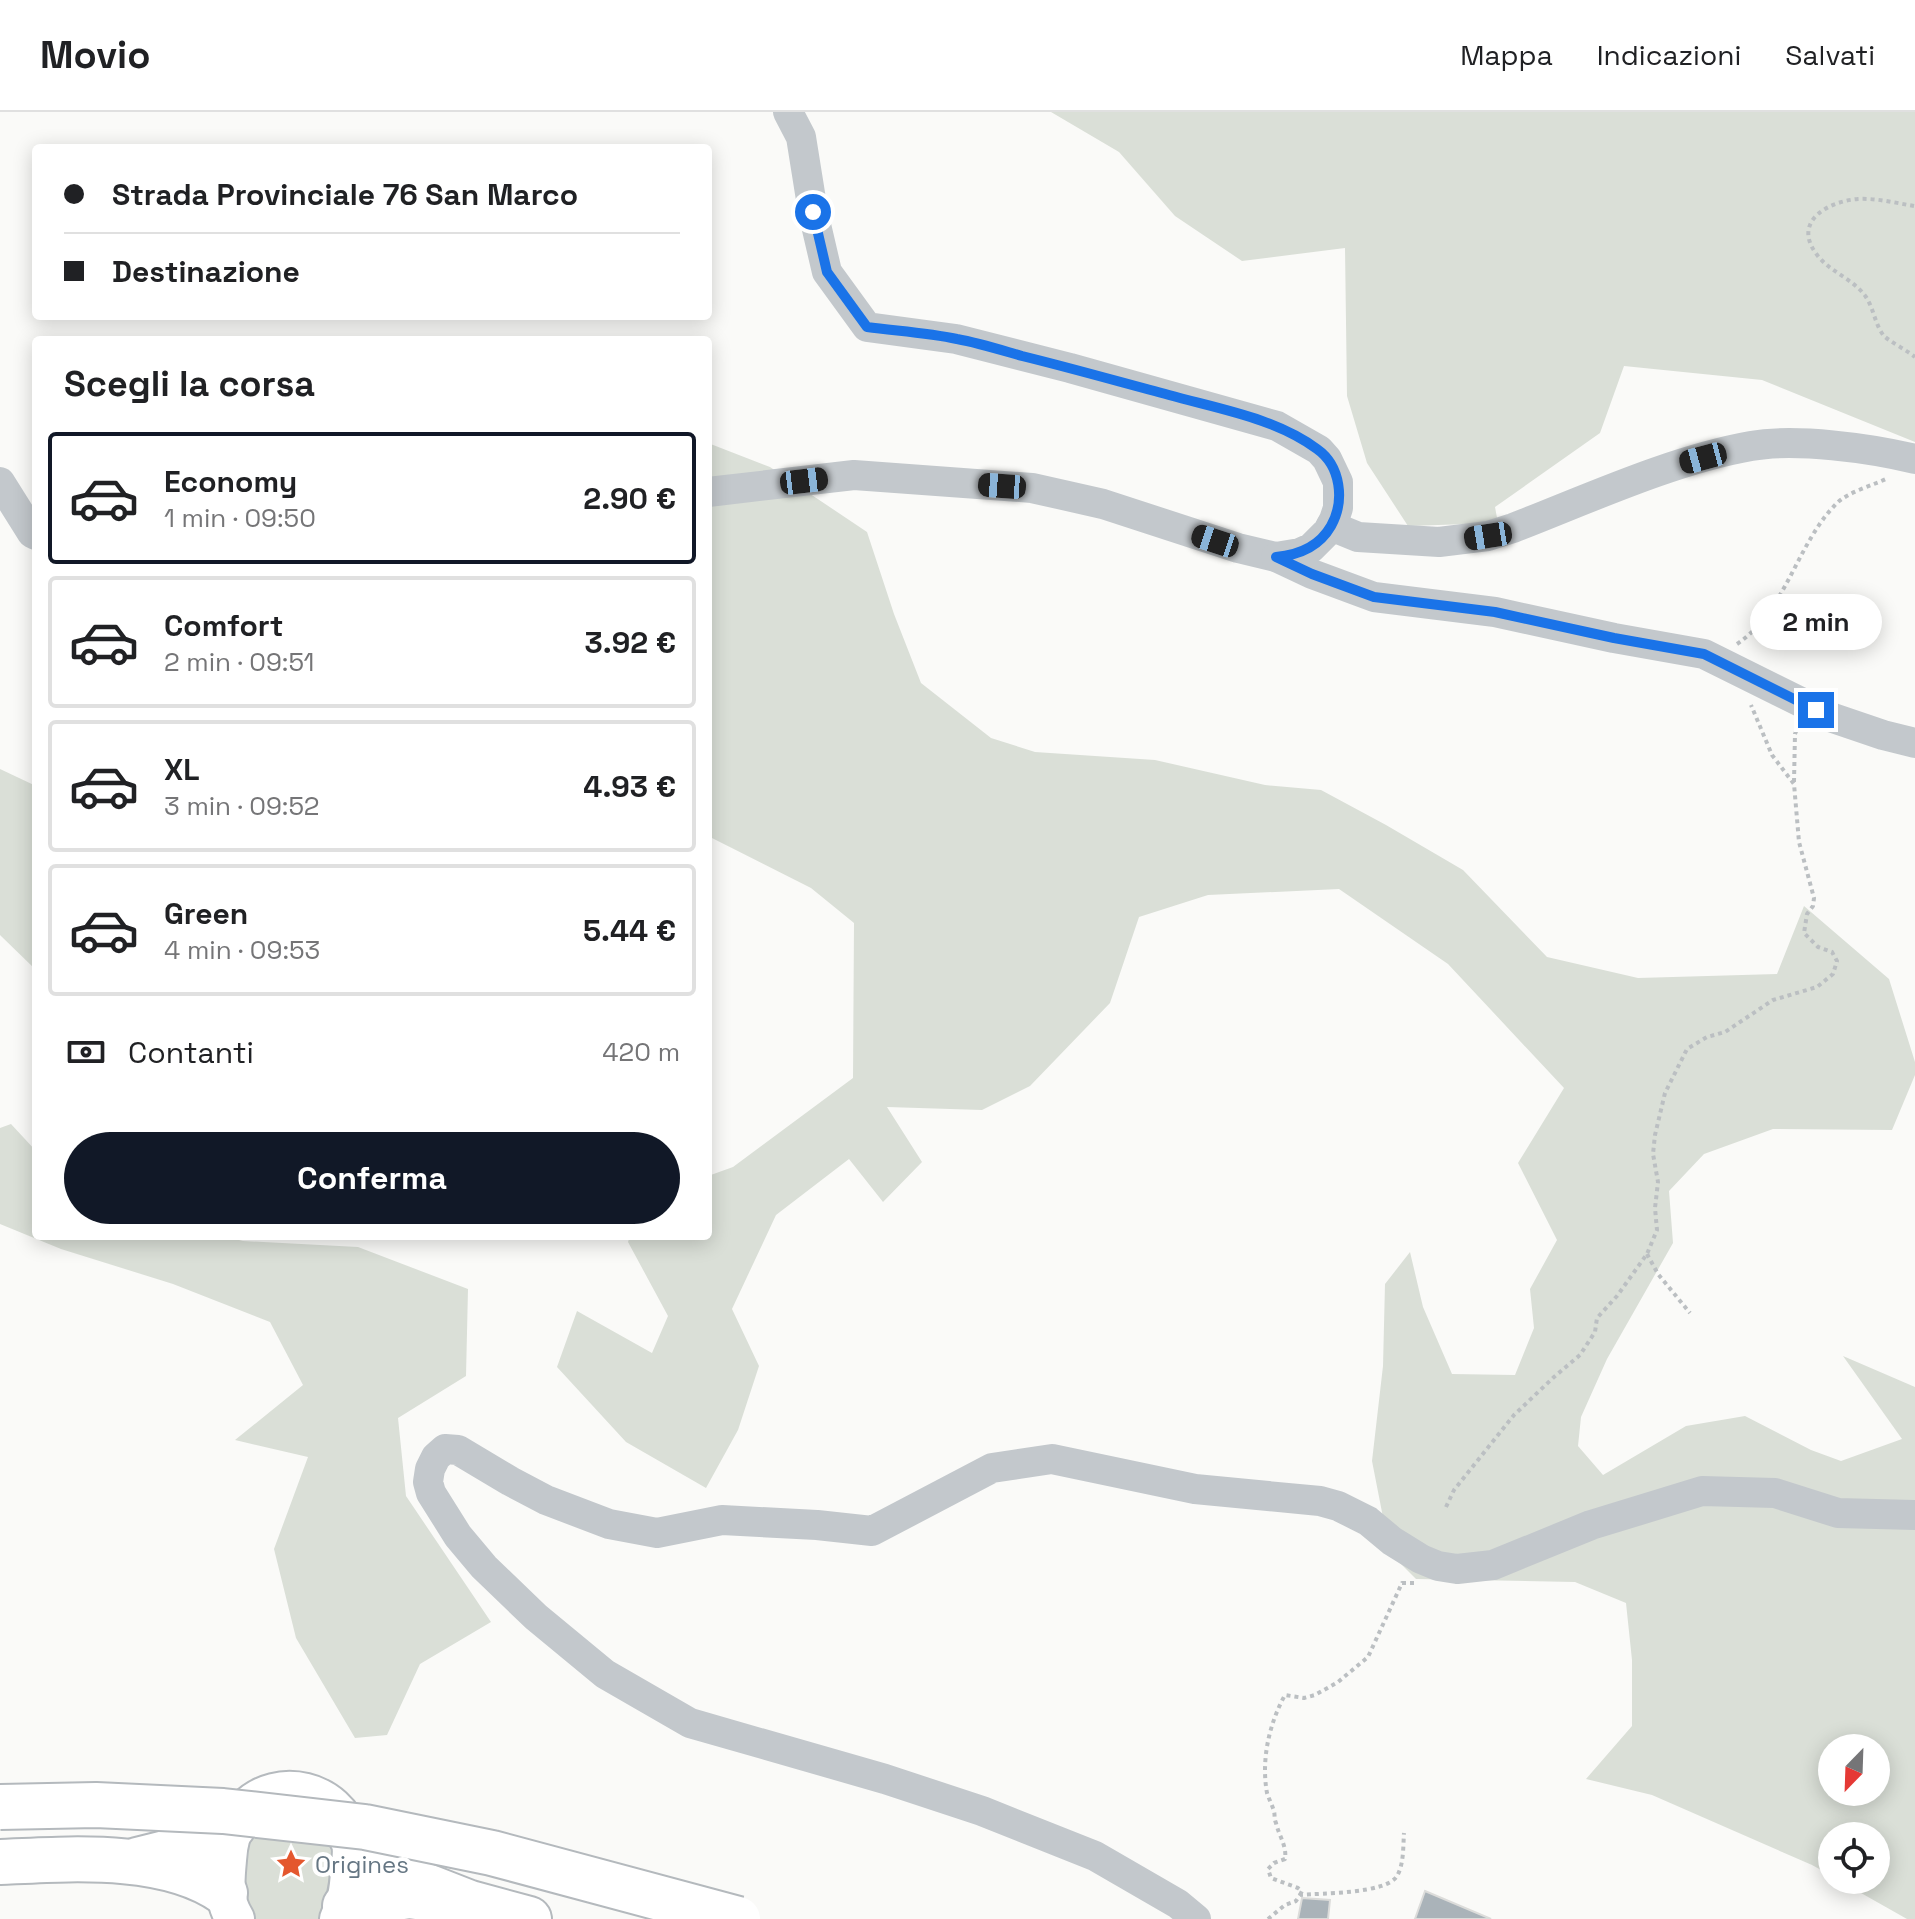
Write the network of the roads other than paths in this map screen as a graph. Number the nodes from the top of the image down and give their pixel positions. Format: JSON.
{"nodes":[{"id":1,"x":788,"y":112,"type":"edge"},
{"id":2,"x":1915,"y":459,"type":"edge"},
{"id":3,"x":0,"y":482,"type":"edge"},
{"id":4,"x":712,"y":492,"type":"edge"},
{"id":5,"x":1331,"y":526,"type":"junction"},
{"id":6,"x":32,"y":533,"type":"edge"},
{"id":7,"x":1276,"y":557,"type":"junction"},
{"id":8,"x":1915,"y":743,"type":"edge"},
{"id":9,"x":1915,"y":1515,"type":"edge"},
{"id":10,"x":0,"y":1807,"type":"edge"},
{"id":11,"x":233,"y":1827,"type":"junction"},
{"id":12,"x":350,"y":1835,"type":"junction"},
{"id":13,"x":135,"y":1861,"type":"junction"},
{"id":14,"x":0,"y":1862,"type":"edge"},
{"id":15,"x":470,"y":1903,"type":"junction"},
{"id":16,"x":223,"y":1910,"type":"edge"},
{"id":17,"x":342,"y":1913,"type":"edge"},
{"id":18,"x":529,"y":1919,"type":"edge"},
{"id":19,"x":738,"y":1919,"type":"edge"},
{"id":20,"x":1196,"y":1919,"type":"edge"}],
"edges":[{"from":1,"to":5,"type":"street"},
{"from":2,"to":5,"type":"street"},
{"from":3,"to":6,"type":"street"},
{"from":4,"to":7,"type":"street"},
{"from":5,"to":7,"type":"street"},
{"from":7,"to":8,"type":"street"},
{"from":9,"to":20,"type":"street"},
{"from":10,"to":19,"type":"highway","bridge":true},
{"from":11,"to":12,"type":"main road"},
{"from":11,"to":13,"type":"highway"},
{"from":11,"to":16,"type":"main road"},
{"from":12,"to":15,"type":"highway"},
{"from":12,"to":17,"type":"main road"},
{"from":13,"to":14,"type":"highway"},
{"from":13,"to":16,"type":"highway"},
{"from":15,"to":17,"type":"highway"},
{"from":15,"to":18,"type":"highway"}]}
